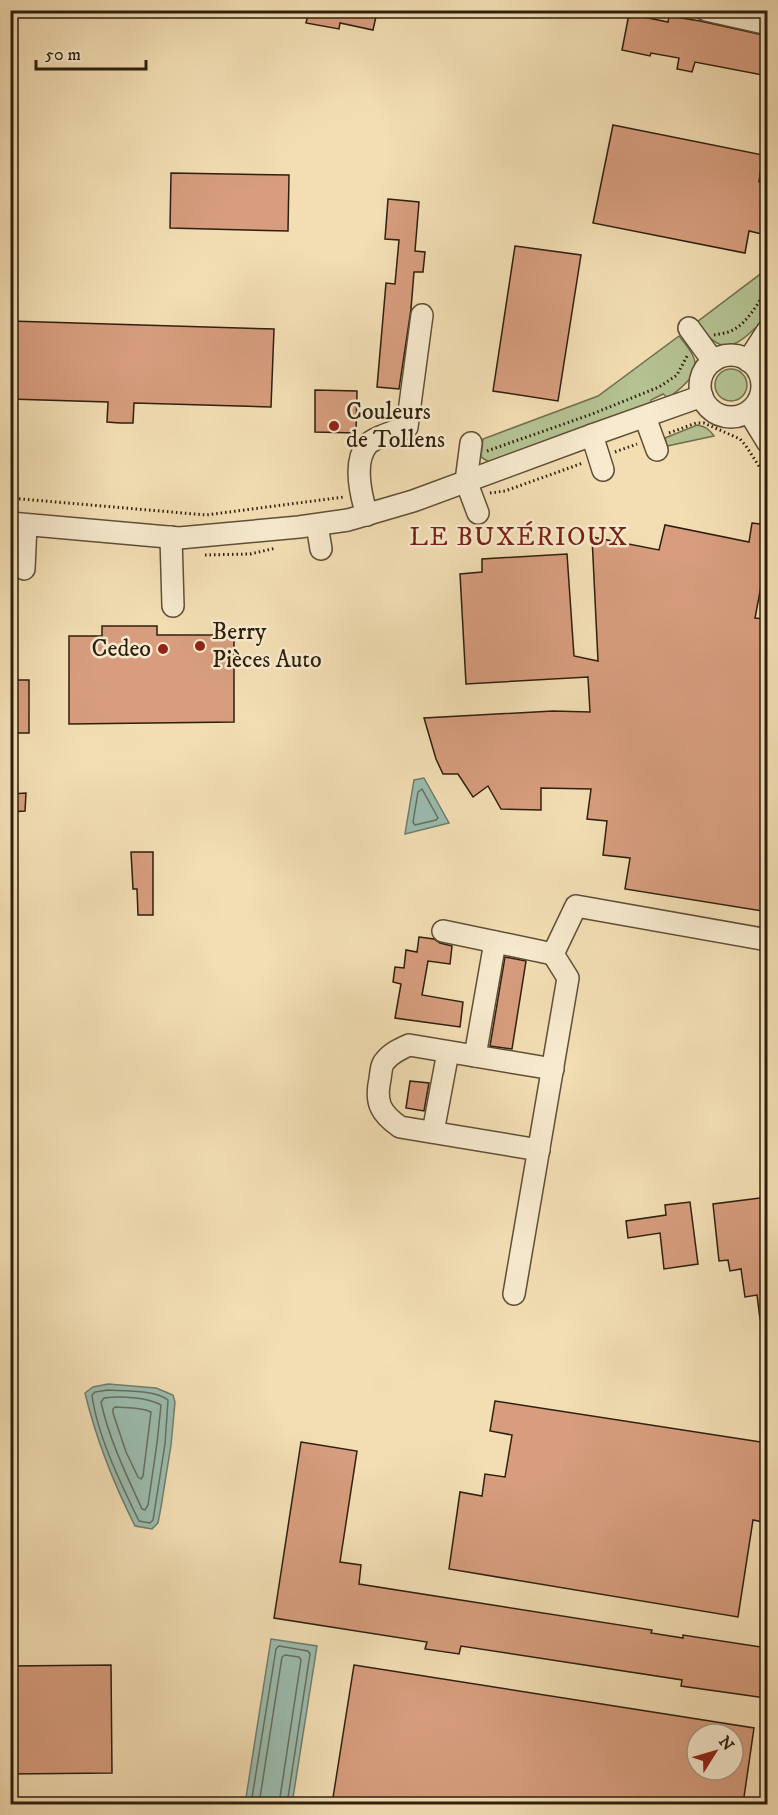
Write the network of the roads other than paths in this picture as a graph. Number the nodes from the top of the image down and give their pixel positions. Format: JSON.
{"nodes":[{"id":1,"x":706,"y":10,"type":"edge"},
{"id":2,"x":768,"y":24,"type":"edge"},
{"id":3,"x":422,"y":315,"type":"dead end"},
{"id":4,"x":689,"y":328,"type":"dead end"},
{"id":5,"x":768,"y":330,"type":"edge"},
{"id":6,"x":713,"y":361,"type":"junction"},
{"id":7,"x":748,"y":361,"type":"junction"},
{"id":8,"x":702,"y":396,"type":"junction"},
{"id":9,"x":749,"y":412,"type":"junction"},
{"id":10,"x":645,"y":417,"type":"junction"},
{"id":11,"x":592,"y":435,"type":"junction"},
{"id":12,"x":471,"y":443,"type":"dead end"},
{"id":13,"x":768,"y":443,"type":"edge"},
{"id":14,"x":657,"y":450,"type":"dead end"},
{"id":15,"x":603,"y":470,"type":"dead end"},
{"id":16,"x":466,"y":481,"type":"junction"},
{"id":17,"x":478,"y":513,"type":"dead end"},
{"id":18,"x":368,"y":515,"type":"junction"},
{"id":19,"x":18,"y":524,"type":"edge"},
{"id":20,"x":317,"y":525,"type":"junction"},
{"id":21,"x":171,"y":537,"type":"junction"},
{"id":22,"x":321,"y":549,"type":"dead end"},
{"id":23,"x":24,"y":569,"type":"dead end"},
{"id":24,"x":173,"y":606,"type":"dead end"},
{"id":25,"x":443,"y":931,"type":"dead end"},
{"id":26,"x":768,"y":940,"type":"edge"},
{"id":27,"x":495,"y":942,"type":"junction"},
{"id":28,"x":553,"y":954,"type":"junction"},
{"id":29,"x":448,"y":1052,"type":"junction"},
{"id":30,"x":475,"y":1056,"type":"junction"},
{"id":31,"x":553,"y":1069,"type":"junction"},
{"id":32,"x":433,"y":1132,"type":"junction"},
{"id":33,"x":539,"y":1150,"type":"junction"},
{"id":34,"x":514,"y":1294,"type":"dead end"}],
"edges":[{"from":1,"to":2,"type":"street"},
{"from":3,"to":18,"type":"street"},
{"from":4,"to":6,"type":"street"},
{"from":5,"to":7,"type":"street"},
{"from":6,"to":7,"type":"street"},
{"from":6,"to":8,"type":"street"},
{"from":7,"to":9,"type":"street"},
{"from":8,"to":9,"type":"street"},
{"from":8,"to":10,"type":"street"},
{"from":9,"to":13,"type":"street"},
{"from":10,"to":11,"type":"street"},
{"from":10,"to":14,"type":"street"},
{"from":11,"to":15,"type":"street"},
{"from":11,"to":16,"type":"street"},
{"from":12,"to":16,"type":"street"},
{"from":16,"to":17,"type":"street"},
{"from":16,"to":18,"type":"street"},
{"from":18,"to":20,"type":"street"},
{"from":19,"to":21,"type":"street"},
{"from":19,"to":23,"type":"street"},
{"from":20,"to":21,"type":"street"},
{"from":20,"to":22,"type":"street"},
{"from":21,"to":24,"type":"street"},
{"from":25,"to":27,"type":"street"},
{"from":26,"to":28,"type":"street"},
{"from":27,"to":28,"type":"street"},
{"from":27,"to":30,"type":"street"},
{"from":28,"to":31,"type":"street"},
{"from":29,"to":30,"type":"street"},
{"from":29,"to":32,"type":"street"},
{"from":29,"to":32,"type":"street"},
{"from":30,"to":31,"type":"street"},
{"from":31,"to":33,"type":"street"},
{"from":32,"to":33,"type":"street"},
{"from":33,"to":34,"type":"street"}]}
